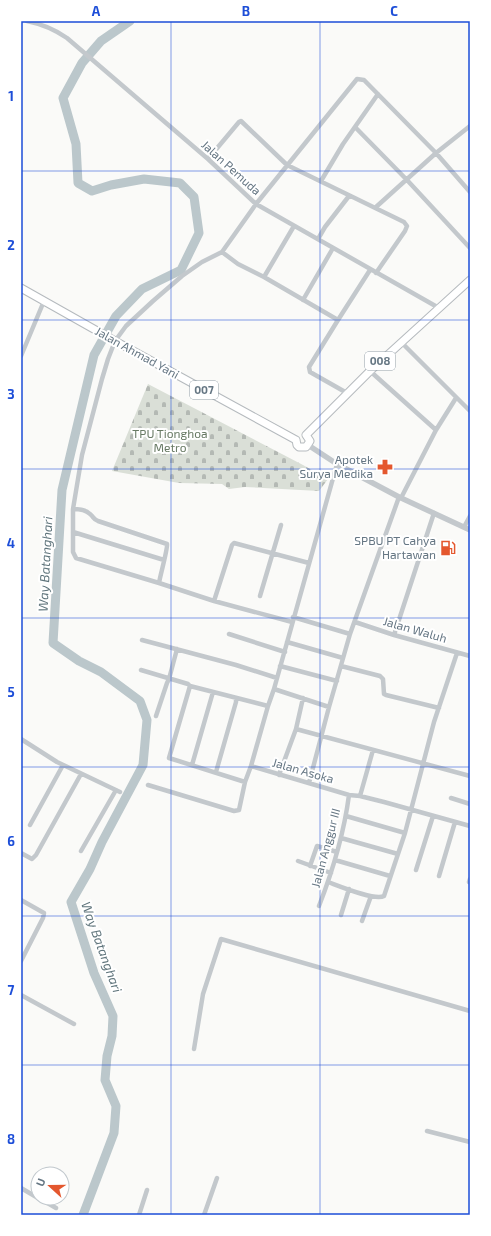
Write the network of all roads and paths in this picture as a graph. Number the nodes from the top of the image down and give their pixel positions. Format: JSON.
{"nodes":[{"id":1,"x":27,"y":21,"type":"edge"},
{"id":2,"x":378,"y":94,"type":"junction"},
{"id":3,"x":470,"y":126,"type":"edge"},
{"id":4,"x":355,"y":127,"type":"junction"},
{"id":5,"x":436,"y":153,"type":"junction"},
{"id":6,"x":208,"y":159,"type":"junction"},
{"id":7,"x":287,"y":165,"type":"junction"},
{"id":8,"x":407,"y":180,"type":"junction"},
{"id":9,"x":321,"y":181,"type":"junction"},
{"id":10,"x":470,"y":192,"type":"edge"},
{"id":11,"x":349,"y":196,"type":"junction"},
{"id":12,"x":256,"y":204,"type":"junction"},
{"id":13,"x":376,"y":207,"type":"junction"},
{"id":14,"x":294,"y":226,"type":"junction"},
{"id":15,"x":318,"y":239,"type":"junction"},
{"id":16,"x":333,"y":248,"type":"junction"},
{"id":17,"x":470,"y":248,"type":"edge"},
{"id":18,"x":222,"y":252,"type":"junction"},
{"id":19,"x":370,"y":270,"type":"junction"},
{"id":20,"x":376,"y":273,"type":"junction"},
{"id":21,"x":264,"y":277,"type":"junction"},
{"id":22,"x":470,"y":280,"type":"edge"},
{"id":23,"x":21,"y":288,"type":"edge"},
{"id":24,"x":303,"y":300,"type":"junction"},
{"id":25,"x":44,"y":301,"type":"junction"},
{"id":26,"x":439,"y":308,"type":"junction"},
{"id":27,"x":338,"y":320,"type":"junction"},
{"id":28,"x":113,"y":340,"type":"junction"},
{"id":29,"x":401,"y":342,"type":"junction"},
{"id":30,"x":21,"y":356,"type":"edge"},
{"id":31,"x":370,"y":371,"type":"junction"},
{"id":32,"x":347,"y":393,"type":"junction"},
{"id":33,"x":456,"y":398,"type":"junction"},
{"id":34,"x":470,"y":411,"type":"edge"},
{"id":35,"x":436,"y":430,"type":"junction"},
{"id":36,"x":306,"y":435,"type":"junction"},
{"id":37,"x":296,"y":440,"type":"junction"},
{"id":38,"x":308,"y":445,"type":"junction"},
{"id":39,"x":337,"y":464,"type":"junction"},
{"id":40,"x":400,"y":498,"type":"junction"},
{"id":41,"x":73,"y":509,"type":"junction"},
{"id":42,"x":434,"y":513,"type":"junction"},
{"id":43,"x":470,"y":516,"type":"edge"},
{"id":44,"x":281,"y":525,"type":"dead end"},
{"id":45,"x":464,"y":527,"type":"junction"},
{"id":46,"x":470,"y":530,"type":"edge"},
{"id":47,"x":73,"y":532,"type":"junction"},
{"id":48,"x":273,"y":553,"type":"junction"},
{"id":49,"x":164,"y":560,"type":"junction"},
{"id":50,"x":309,"y":562,"type":"junction"},
{"id":51,"x":159,"y":583,"type":"junction"},
{"id":52,"x":260,"y":596,"type":"dead end"},
{"id":53,"x":214,"y":601,"type":"junction"},
{"id":54,"x":292,"y":620,"type":"junction"},
{"id":55,"x":355,"y":622,"type":"junction"},
{"id":56,"x":229,"y":634,"type":"dead end"},
{"id":57,"x":350,"y":634,"type":"junction"},
{"id":58,"x":394,"y":635,"type":"junction"},
{"id":59,"x":142,"y":640,"type":"dead end"},
{"id":60,"x":287,"y":642,"type":"junction"},
{"id":61,"x":177,"y":649,"type":"junction"},
{"id":62,"x":284,"y":652,"type":"junction"},
{"id":63,"x":457,"y":653,"type":"junction"},
{"id":64,"x":470,"y":656,"type":"edge"},
{"id":65,"x":343,"y":658,"type":"junction"},
{"id":66,"x":280,"y":666,"type":"junction"},
{"id":67,"x":341,"y":666,"type":"junction"},
{"id":68,"x":141,"y":670,"type":"dead end"},
{"id":69,"x":277,"y":678,"type":"junction"},
{"id":70,"x":170,"y":679,"type":"junction"},
{"id":71,"x":337,"y":681,"type":"junction"},
{"id":72,"x":190,"y":686,"type":"junction"},
{"id":73,"x":274,"y":689,"type":"junction"},
{"id":74,"x":213,"y":692,"type":"junction"},
{"id":75,"x":236,"y":698,"type":"junction"},
{"id":76,"x":303,"y":698,"type":"junction"},
{"id":77,"x":268,"y":706,"type":"junction"},
{"id":78,"x":329,"y":706,"type":"junction"},
{"id":79,"x":439,"y":708,"type":"junction"},
{"id":80,"x":156,"y":716,"type":"dead end"},
{"id":81,"x":296,"y":729,"type":"junction"},
{"id":82,"x":321,"y":736,"type":"junction"},
{"id":83,"x":21,"y":740,"type":"edge"},
{"id":84,"x":373,"y":750,"type":"junction"},
{"id":85,"x":423,"y":764,"type":"junction"},
{"id":86,"x":63,"y":765,"type":"junction"},
{"id":87,"x":192,"y":765,"type":"junction"},
{"id":88,"x":251,"y":766,"type":"junction"},
{"id":89,"x":216,"y":772,"type":"junction"},
{"id":90,"x":81,"y":774,"type":"junction"},
{"id":91,"x":279,"y":775,"type":"junction"},
{"id":92,"x":470,"y":776,"type":"edge"},
{"id":93,"x":245,"y":782,"type":"junction"},
{"id":94,"x":309,"y":783,"type":"junction"},
{"id":95,"x":148,"y":785,"type":"dead end"},
{"id":96,"x":349,"y":795,"type":"junction"},
{"id":97,"x":360,"y":796,"type":"junction"},
{"id":98,"x":451,"y":798,"type":"dead end"},
{"id":99,"x":470,"y":804,"type":"edge"},
{"id":100,"x":410,"y":810,"type":"junction"},
{"id":101,"x":346,"y":816,"type":"junction"},
{"id":102,"x":433,"y":816,"type":"junction"},
{"id":103,"x":455,"y":822,"type":"junction"},
{"id":104,"x":30,"y":825,"type":"dead end"},
{"id":105,"x":470,"y":826,"type":"edge"},
{"id":106,"x":404,"y":833,"type":"junction"},
{"id":107,"x":341,"y":838,"type":"junction"},
{"id":108,"x":81,"y":851,"type":"dead end"},
{"id":109,"x":337,"y":852,"type":"junction"},
{"id":110,"x":21,"y":854,"type":"edge"},
{"id":111,"x":398,"y":854,"type":"junction"},
{"id":112,"x":335,"y":860,"type":"junction"},
{"id":113,"x":298,"y":861,"type":"dead end"},
{"id":114,"x":310,"y":866,"type":"junction"},
{"id":115,"x":416,"y":870,"type":"dead end"},
{"id":116,"x":330,"y":873,"type":"junction"},
{"id":117,"x":390,"y":876,"type":"junction"},
{"id":118,"x":439,"y":876,"type":"dead end"},
{"id":119,"x":328,"y":882,"type":"junction"},
{"id":120,"x":349,"y":889,"type":"junction"},
{"id":121,"x":371,"y":896,"type":"junction"},
{"id":122,"x":21,"y":900,"type":"edge"},
{"id":123,"x":319,"y":906,"type":"dead end"},
{"id":124,"x":341,"y":914,"type":"dead end"},
{"id":125,"x":362,"y":921,"type":"dead end"},
{"id":126,"x":21,"y":961,"type":"edge"},
{"id":127,"x":21,"y":995,"type":"edge"},
{"id":128,"x":470,"y":1012,"type":"edge"},
{"id":129,"x":74,"y":1024,"type":"dead end"},
{"id":130,"x":194,"y":1049,"type":"dead end"},
{"id":131,"x":427,"y":1131,"type":"dead end"},
{"id":132,"x":470,"y":1142,"type":"edge"},
{"id":133,"x":217,"y":1178,"type":"dead end"},
{"id":134,"x":21,"y":1188,"type":"edge"},
{"id":135,"x":148,"y":1190,"type":"dead end"},
{"id":136,"x":30,"y":1193,"type":"edge"},
{"id":137,"x":52,"y":1206,"type":"edge"},
{"id":138,"x":56,"y":1208,"type":"dead end"},
{"id":139,"x":140,"y":1215,"type":"edge"},
{"id":140,"x":204,"y":1215,"type":"edge"}],
"edges":[{"from":1,"to":6,"type":"street","name":"Jalan Pemuda"},
{"from":2,"to":4,"type":"street"},
{"from":2,"to":5,"type":"street"},
{"from":2,"to":7,"type":"street"},
{"from":3,"to":5,"type":"street"},
{"from":4,"to":8,"type":"street"},
{"from":4,"to":9,"type":"street"},
{"from":5,"to":8,"type":"street"},
{"from":5,"to":10,"type":"street"},
{"from":6,"to":7,"type":"street"},
{"from":6,"to":12,"type":"street","name":"Jalan Pemuda"},
{"from":7,"to":9,"type":"street"},
{"from":7,"to":12,"type":"street"},
{"from":8,"to":13,"type":"street"},
{"from":8,"to":17,"type":"street"},
{"from":9,"to":11,"type":"street"},
{"from":11,"to":13,"type":"street"},
{"from":11,"to":15,"type":"street"},
{"from":12,"to":14,"type":"street","name":"Jalan Pemuda"},
{"from":12,"to":18,"type":"street"},
{"from":13,"to":20,"type":"street"},
{"from":14,"to":15,"type":"street","name":"Jalan Pemuda"},
{"from":14,"to":21,"type":"street"},
{"from":15,"to":16,"type":"street","name":"Jalan Pemuda"},
{"from":16,"to":19,"type":"street","name":"Jalan Pemuda"},
{"from":16,"to":24,"type":"street"},
{"from":18,"to":21,"type":"street"},
{"from":18,"to":28,"type":"street"},
{"from":19,"to":20,"type":"street","name":"Jalan Pemuda"},
{"from":19,"to":27,"type":"street"},
{"from":20,"to":26,"type":"street","name":"Jalan Pemuda"},
{"from":21,"to":24,"type":"street"},
{"from":22,"to":26,"type":"main road","number":"008"},
{"from":23,"to":25,"type":"main road","name":"Jalan Ahmad Yani","number":"007"},
{"from":24,"to":27,"type":"street"},
{"from":25,"to":28,"type":"main road","name":"Jalan Ahmad Yani","number":"007"},
{"from":25,"to":30,"type":"street"},
{"from":26,"to":29,"type":"main road","number":"008"},
{"from":27,"to":32,"type":"street"},
{"from":28,"to":37,"type":"main road","name":"Jalan Ahmad Yani","number":"007"},
{"from":28,"to":41,"type":"street"},
{"from":29,"to":31,"type":"main road","number":"008"},
{"from":29,"to":33,"type":"street"},
{"from":31,"to":32,"type":"main road","number":"008"},
{"from":31,"to":35,"type":"street"},
{"from":32,"to":36,"type":"main road","number":"008"},
{"from":33,"to":34,"type":"street"},
{"from":33,"to":35,"type":"street"},
{"from":35,"to":40,"type":"street"},
{"from":36,"to":37,"type":"main road","number":"008"},
{"from":36,"to":38,"type":"main road"},
{"from":37,"to":38,"type":"main road"},
{"from":38,"to":39,"type":"street"},
{"from":39,"to":40,"type":"street"},
{"from":39,"to":50,"type":"street"},
{"from":40,"to":42,"type":"street"},
{"from":40,"to":55,"type":"street"},
{"from":41,"to":47,"type":"street"},
{"from":41,"to":49,"type":"street"},
{"from":42,"to":45,"type":"street"},
{"from":42,"to":58,"type":"street"},
{"from":43,"to":45,"type":"street"},
{"from":44,"to":48,"type":"street"},
{"from":45,"to":46,"type":"street"},
{"from":47,"to":49,"type":"street"},
{"from":47,"to":51,"type":"street"},
{"from":48,"to":50,"type":"street"},
{"from":48,"to":52,"type":"street"},
{"from":48,"to":53,"type":"street"},
{"from":49,"to":51,"type":"street"},
{"from":50,"to":54,"type":"street"},
{"from":51,"to":53,"type":"street"},
{"from":53,"to":54,"type":"street"},
{"from":54,"to":57,"type":"street"},
{"from":54,"to":60,"type":"street"},
{"from":55,"to":57,"type":"street"},
{"from":55,"to":58,"type":"street","name":"Jalan Waluh"},
{"from":56,"to":62,"type":"street"},
{"from":57,"to":65,"type":"street"},
{"from":58,"to":63,"type":"street","name":"Jalan Waluh"},
{"from":59,"to":61,"type":"street"},
{"from":60,"to":62,"type":"street"},
{"from":60,"to":65,"type":"street"},
{"from":61,"to":69,"type":"street"},
{"from":61,"to":70,"type":"street"},
{"from":62,"to":66,"type":"street"},
{"from":63,"to":64,"type":"street","name":"Jalan Waluh"},
{"from":63,"to":79,"type":"street"},
{"from":65,"to":67,"type":"street"},
{"from":66,"to":69,"type":"street"},
{"from":66,"to":71,"type":"street"},
{"from":67,"to":71,"type":"street"},
{"from":67,"to":79,"type":"street"},
{"from":68,"to":70,"type":"street"},
{"from":69,"to":73,"type":"street"},
{"from":70,"to":72,"type":"street"},
{"from":70,"to":80,"type":"street"},
{"from":71,"to":78,"type":"street"},
{"from":72,"to":74,"type":"street"},
{"from":72,"to":87,"type":"street"},
{"from":73,"to":76,"type":"street"},
{"from":73,"to":77,"type":"street"},
{"from":74,"to":75,"type":"street"},
{"from":74,"to":87,"type":"street"},
{"from":75,"to":77,"type":"street"},
{"from":75,"to":89,"type":"street"},
{"from":76,"to":78,"type":"street"},
{"from":76,"to":81,"type":"street"},
{"from":77,"to":88,"type":"street"},
{"from":78,"to":82,"type":"street"},
{"from":79,"to":85,"type":"street"},
{"from":81,"to":82,"type":"street"},
{"from":81,"to":91,"type":"street"},
{"from":82,"to":84,"type":"street"},
{"from":82,"to":94,"type":"street"},
{"from":83,"to":86,"type":"street"},
{"from":84,"to":85,"type":"street"},
{"from":84,"to":97,"type":"street"},
{"from":85,"to":92,"type":"street"},
{"from":85,"to":100,"type":"street"},
{"from":86,"to":90,"type":"street"},
{"from":86,"to":104,"type":"street"},
{"from":87,"to":89,"type":"street"},
{"from":88,"to":91,"type":"street","name":"Jalan Asoka"},
{"from":88,"to":93,"type":"street"},
{"from":89,"to":93,"type":"street"},
{"from":90,"to":108,"type":"street"},
{"from":90,"to":110,"type":"street"},
{"from":91,"to":94,"type":"street","name":"Jalan Asoka"},
{"from":93,"to":95,"type":"street"},
{"from":94,"to":96,"type":"street","name":"Jalan Asoka"},
{"from":96,"to":97,"type":"street","name":"Jalan Asoka"},
{"from":96,"to":101,"type":"street","name":"Jalan Anggur III"},
{"from":97,"to":100,"type":"street","name":"Jalan Asoka"},
{"from":98,"to":99,"type":"street"},
{"from":100,"to":102,"type":"street","name":"Jalan Asoka"},
{"from":100,"to":106,"type":"street"},
{"from":101,"to":106,"type":"street"},
{"from":101,"to":107,"type":"street","name":"Jalan Anggur III"},
{"from":102,"to":103,"type":"street","name":"Jalan Asoka"},
{"from":102,"to":115,"type":"street"},
{"from":103,"to":105,"type":"street","name":"Jalan Asoka"},
{"from":103,"to":118,"type":"street"},
{"from":106,"to":111,"type":"street"},
{"from":107,"to":109,"type":"street","name":"Jalan Anggur III"},
{"from":107,"to":111,"type":"street"},
{"from":109,"to":112,"type":"street","name":"Jalan Anggur III"},
{"from":109,"to":114,"type":"street"},
{"from":111,"to":117,"type":"street"},
{"from":112,"to":116,"type":"street","name":"Jalan Anggur III"},
{"from":112,"to":117,"type":"street"},
{"from":113,"to":114,"type":"street"},
{"from":114,"to":116,"type":"street"},
{"from":116,"to":119,"type":"street","name":"Jalan Anggur III"},
{"from":117,"to":121,"type":"street"},
{"from":119,"to":120,"type":"street"},
{"from":119,"to":123,"type":"street","name":"Jalan Anggur III"},
{"from":120,"to":121,"type":"street"},
{"from":120,"to":124,"type":"street"},
{"from":121,"to":125,"type":"street"},
{"from":122,"to":126,"type":"street"},
{"from":127,"to":129,"type":"street"},
{"from":128,"to":130,"type":"street"},
{"from":131,"to":132,"type":"street"},
{"from":133,"to":140,"type":"street"},
{"from":134,"to":136,"type":"street"},
{"from":135,"to":139,"type":"street"},
{"from":137,"to":138,"type":"street"}]}
